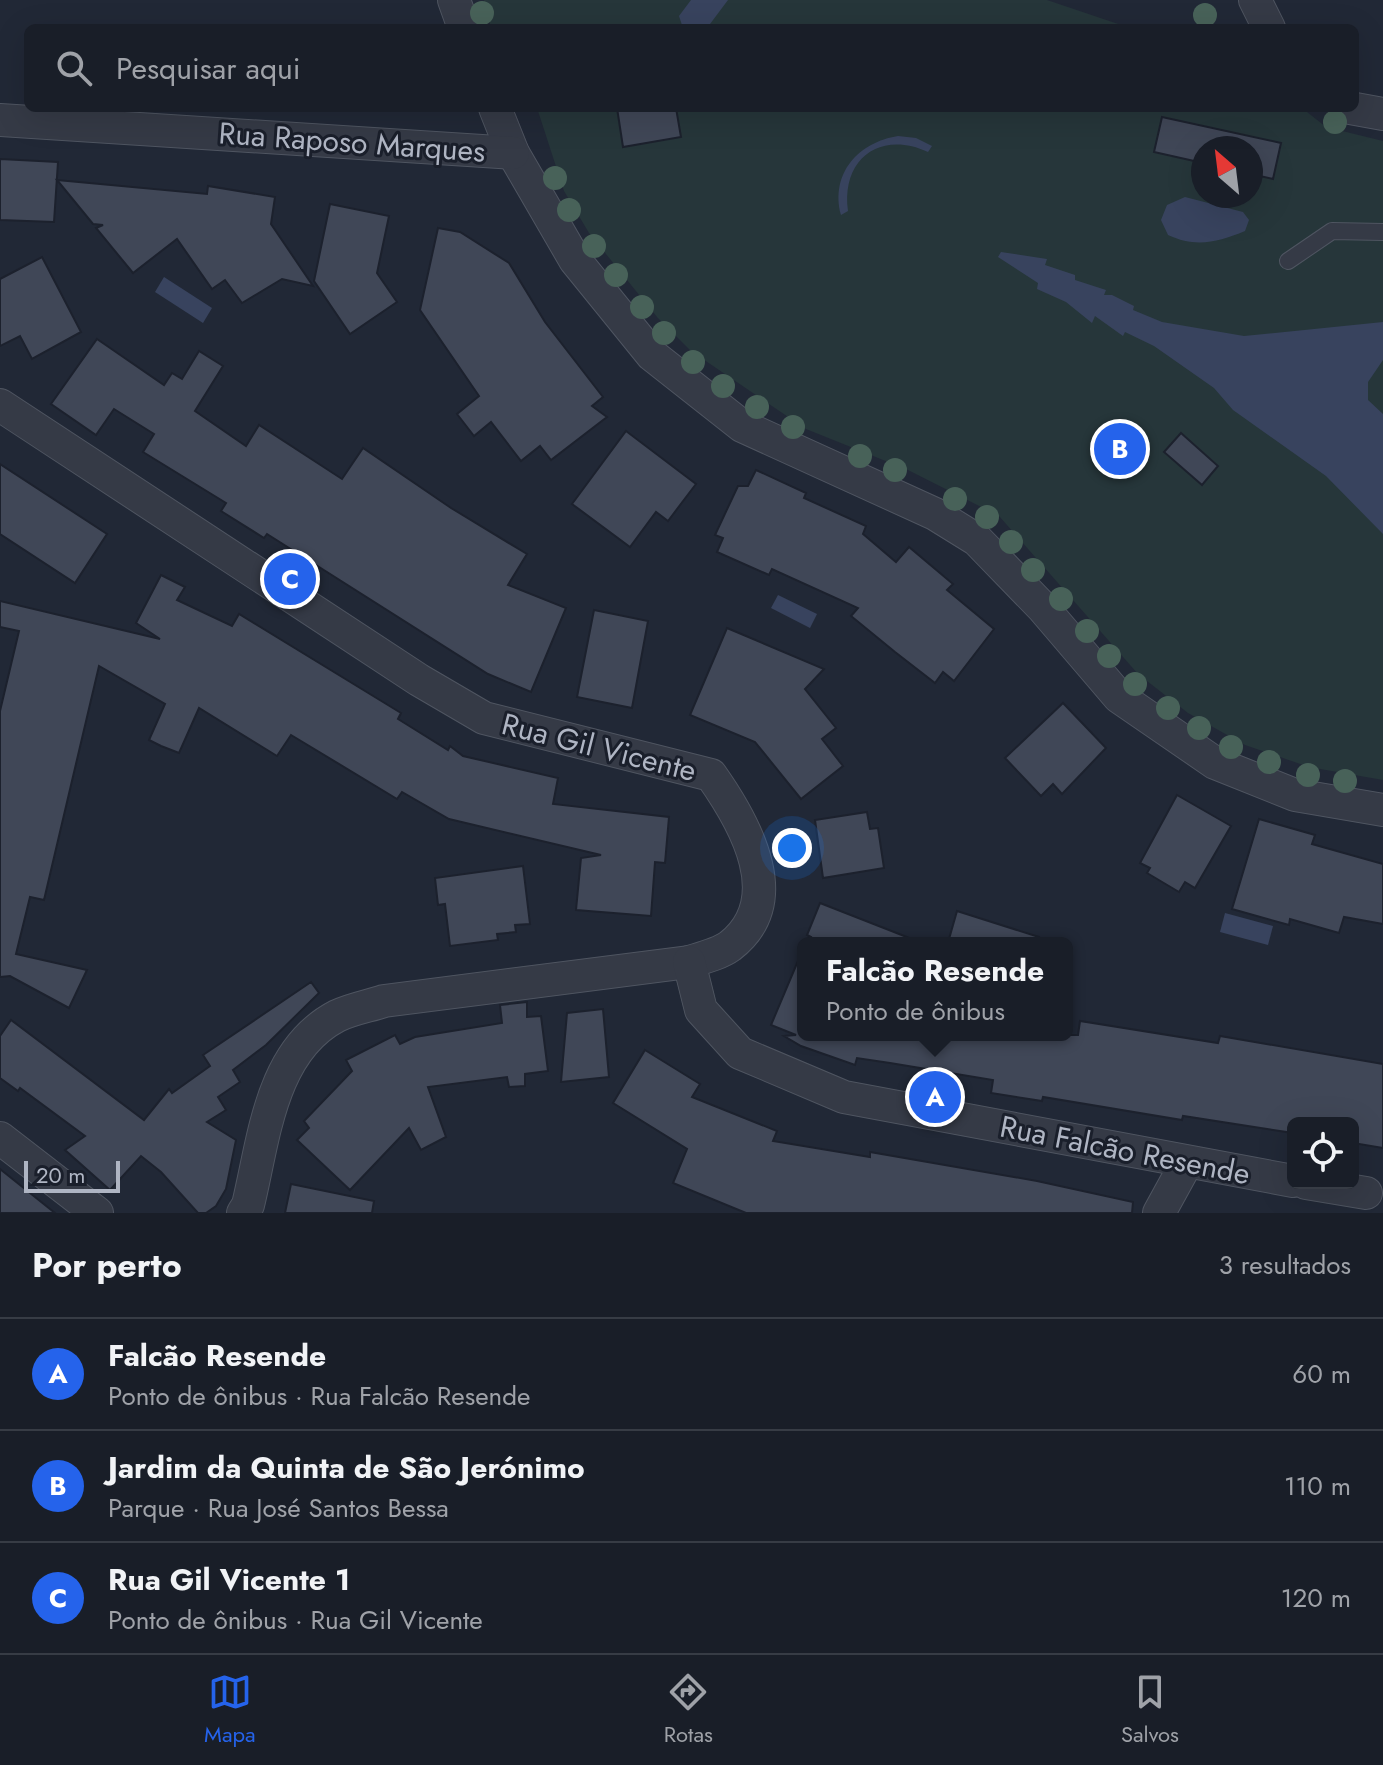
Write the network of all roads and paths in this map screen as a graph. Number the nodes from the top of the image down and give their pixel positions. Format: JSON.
{"nodes":[{"id":1,"x":454,"y":0,"type":"edge"},
{"id":2,"x":1255,"y":0,"type":"edge"},
{"id":3,"x":463,"y":24,"type":"edge"},
{"id":4,"x":1267,"y":24,"type":"edge"},
{"id":5,"x":1359,"y":110,"type":"edge"},
{"id":6,"x":497,"y":112,"type":"edge"},
{"id":7,"x":1383,"y":114,"type":"edge"},
{"id":8,"x":0,"y":120,"type":"edge"},
{"id":9,"x":513,"y":153,"type":"junction"},
{"id":10,"x":1383,"y":232,"type":"edge"},
{"id":11,"x":1288,"y":261,"type":"dead end"},
{"id":12,"x":0,"y":405,"type":"edge"},
{"id":13,"x":1383,"y":810,"type":"edge"},
{"id":14,"x":689,"y":962,"type":"junction"},
{"id":15,"x":0,"y":1138,"type":"edge"},
{"id":16,"x":1187,"y":1162,"type":"junction"},
{"id":17,"x":1287,"y":1180,"type":"edge"},
{"id":18,"x":1342,"y":1189,"type":"edge"},
{"id":19,"x":1366,"y":1193,"type":"dead end"},
{"id":20,"x":97,"y":1213,"type":"edge"},
{"id":21,"x":243,"y":1213,"type":"edge"},
{"id":22,"x":1159,"y":1213,"type":"edge"}],
"edges":[{"from":1,"to":3,"type":"street"},
{"from":2,"to":4,"type":"street"},
{"from":5,"to":7,"type":"street"},
{"from":6,"to":9,"type":"street"},
{"from":8,"to":9,"type":"street","name":"Rua Raposo Marques"},
{"from":9,"to":13,"type":"street"},
{"from":10,"to":11,"type":"lane"},
{"from":12,"to":14,"type":"street","name":"Rua Gil Vicente"},
{"from":14,"to":16,"type":"street","name":"Rua Falcão Resende"},
{"from":14,"to":21,"type":"street","name":"Rua Gil Vicente"},
{"from":15,"to":20,"type":"street"},
{"from":16,"to":17,"type":"street","name":"Rua Falcão Resende"},
{"from":16,"to":22,"type":"street"},
{"from":18,"to":19,"type":"street"}]}
